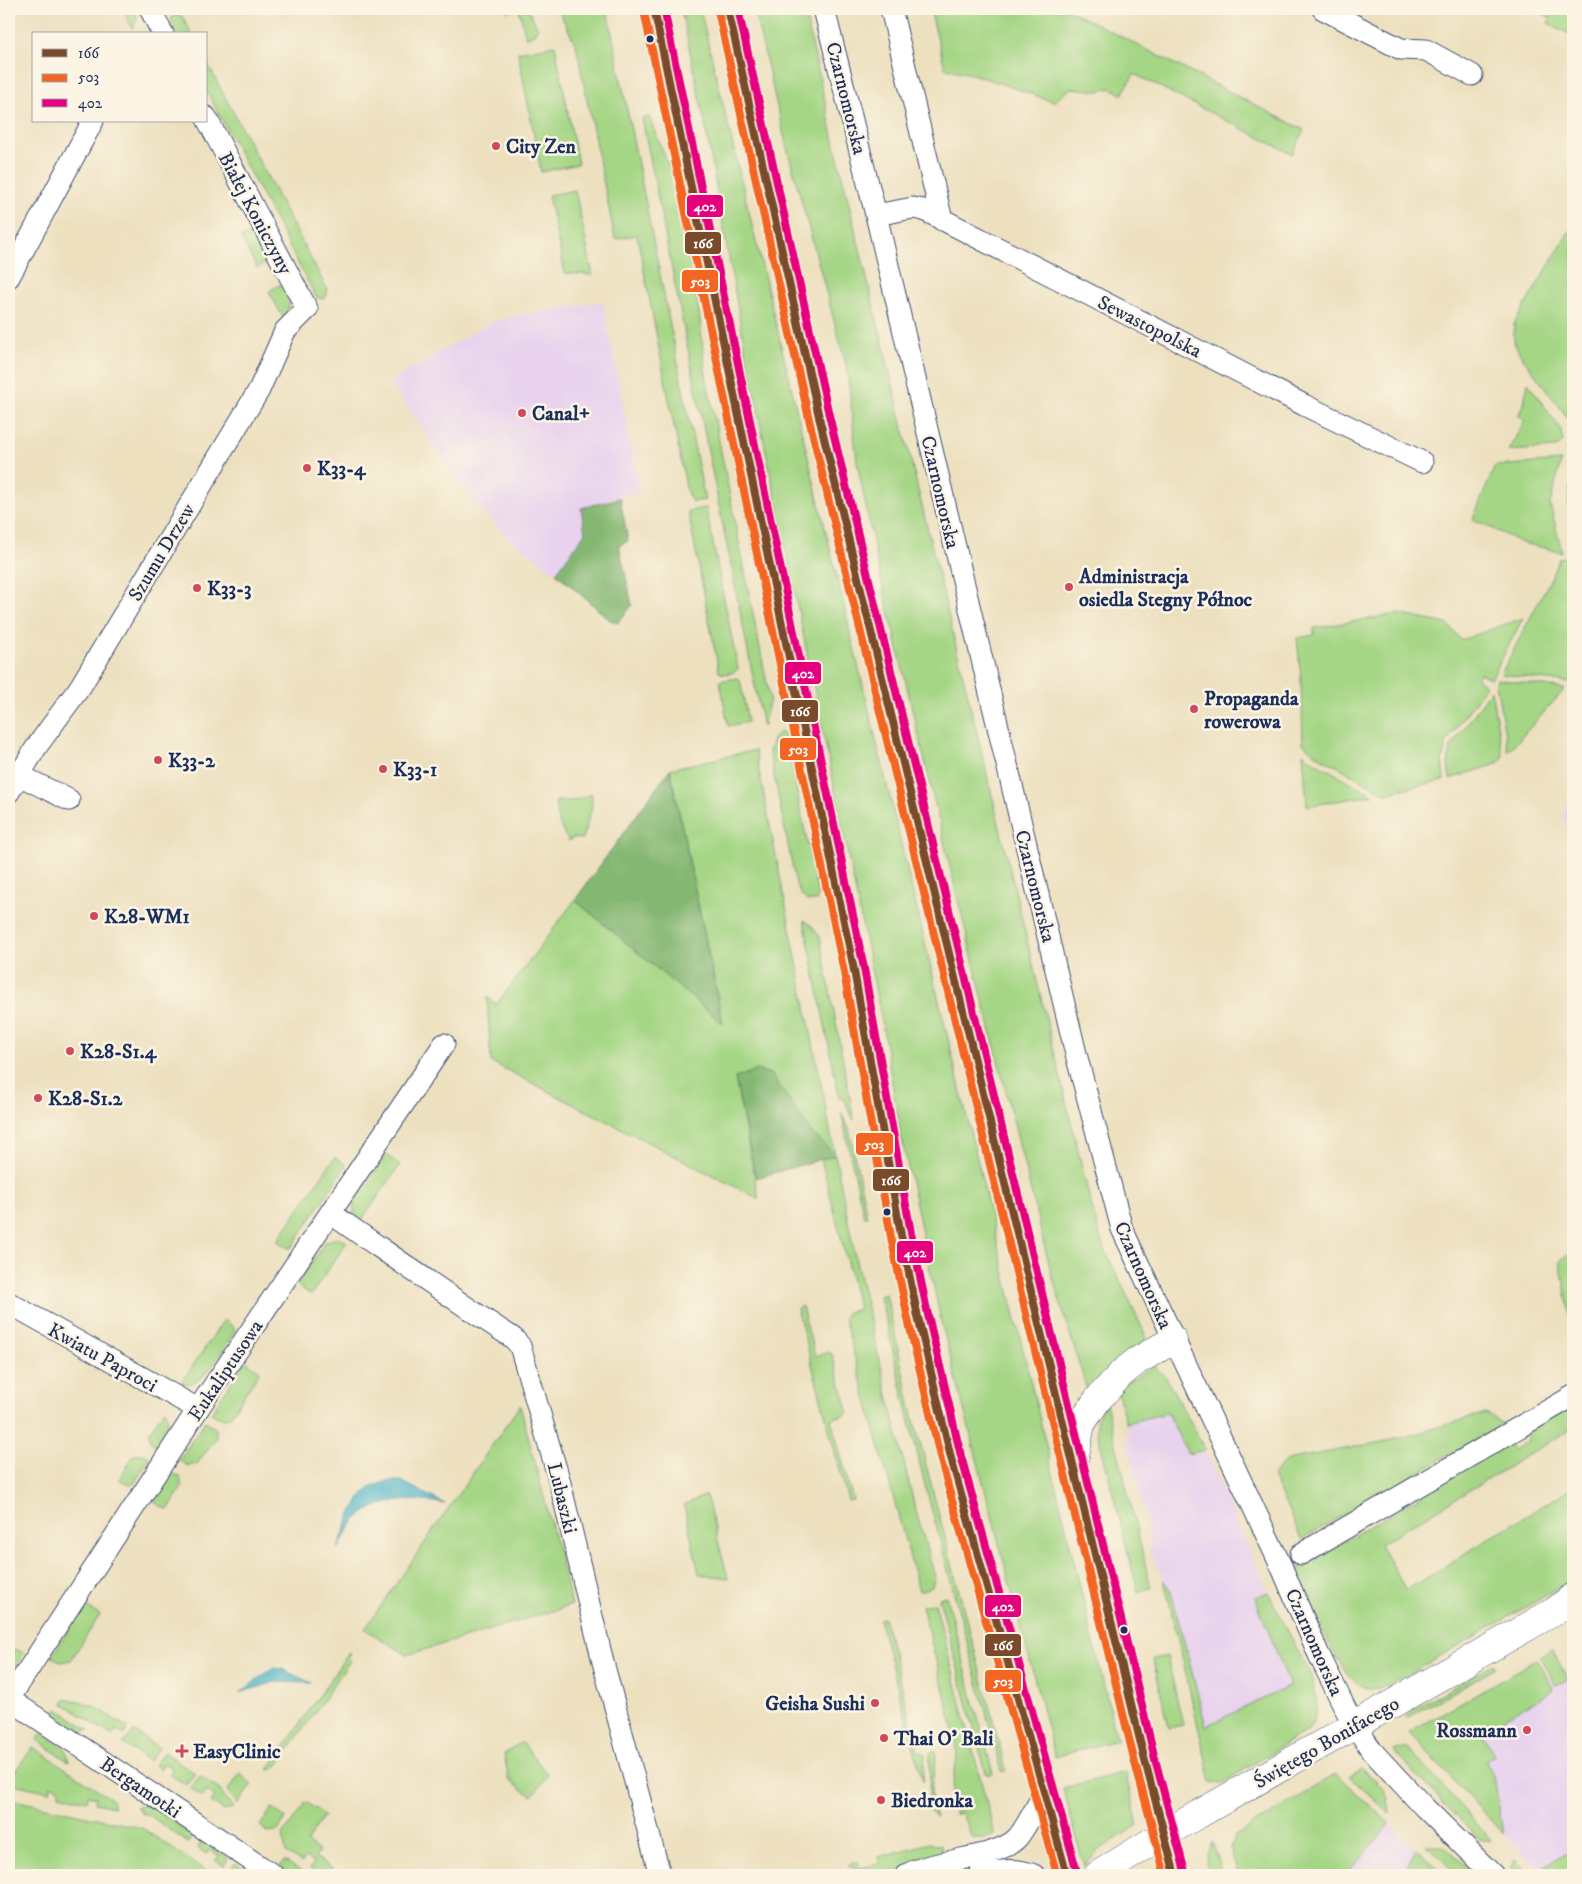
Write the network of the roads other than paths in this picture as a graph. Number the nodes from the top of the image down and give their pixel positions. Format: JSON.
{"nodes":[{"id":1,"x":654,"y":9,"type":"edge"},
{"id":2,"x":728,"y":9,"type":"edge"},
{"id":3,"x":824,"y":9,"type":"edge"},
{"id":4,"x":891,"y":9,"type":"edge"},
{"id":5,"x":1323,"y":9,"type":"edge"},
{"id":6,"x":1472,"y":75,"type":"dead end"},
{"id":7,"x":208,"y":121,"type":"edge"},
{"id":8,"x":92,"y":122,"type":"edge"},
{"id":9,"x":876,"y":215,"type":"junction"},
{"id":10,"x":942,"y":220,"type":"junction"},
{"id":11,"x":9,"y":277,"type":"edge"},
{"id":12,"x":307,"y":309,"type":"joint"},
{"id":13,"x":1422,"y":462,"type":"dead end"},
{"id":14,"x":12,"y":779,"type":"edge"},
{"id":15,"x":70,"y":800,"type":"dead end"},
{"id":16,"x":444,"y":1044,"type":"dead end"},
{"id":17,"x":330,"y":1213,"type":"junction"},
{"id":18,"x":9,"y":1303,"type":"edge"},
{"id":19,"x":1173,"y":1340,"type":"junction"},
{"id":20,"x":1573,"y":1396,"type":"edge"},
{"id":21,"x":198,"y":1410,"type":"junction"},
{"id":22,"x":1073,"y":1462,"type":"junction"},
{"id":23,"x":1302,"y":1554,"type":"dead end"},
{"id":24,"x":1567,"y":1604,"type":"edge"},
{"id":25,"x":9,"y":1699,"type":"edge"},
{"id":26,"x":1355,"y":1725,"type":"junction"},
{"id":27,"x":1044,"y":1792,"type":"junction"},
{"id":28,"x":1164,"y":1834,"type":"junction"},
{"id":29,"x":273,"y":1875,"type":"edge"},
{"id":30,"x":660,"y":1875,"type":"edge"},
{"id":31,"x":906,"y":1875,"type":"edge"},
{"id":32,"x":979,"y":1875,"type":"edge"},
{"id":33,"x":1034,"y":1875,"type":"edge"},
{"id":34,"x":1067,"y":1875,"type":"edge"},
{"id":35,"x":1098,"y":1875,"type":"edge"},
{"id":36,"x":1175,"y":1875,"type":"edge"},
{"id":37,"x":1493,"y":1875,"type":"edge"}],
"edges":[{"from":1,"to":27,"type":"main road"},
{"from":2,"to":22,"type":"main road"},
{"from":3,"to":9,"type":"street","name":"Czarnomorska"},
{"from":4,"to":10,"type":"street"},
{"from":5,"to":6,"type":"street"},
{"from":7,"to":12,"type":"street","name":"Białej Koniczyny"},
{"from":8,"to":11,"type":"street"},
{"from":9,"to":10,"type":"street","name":"Sewastopolska"},
{"from":9,"to":19,"type":"street","name":"Czarnomorska"},
{"from":10,"to":13,"type":"street","name":"Sewastopolska"},
{"from":12,"to":14,"type":"street","name":"Szumu Drzew"},
{"from":14,"to":15,"type":"street"},
{"from":16,"to":17,"type":"street","name":"Eukaliptusowa"},
{"from":17,"to":21,"type":"street","name":"Eukaliptusowa"},
{"from":17,"to":30,"type":"street","name":"Lubaszki"},
{"from":18,"to":21,"type":"street","name":"Kwiatu Paproci"},
{"from":19,"to":22,"type":"main road"},
{"from":19,"to":26,"type":"street","name":"Czarnomorska"},
{"from":20,"to":23,"type":"street"},
{"from":21,"to":25,"type":"street","name":"Eukaliptusowa"},
{"from":22,"to":28,"type":"main road"},
{"from":24,"to":26,"type":"main road","name":"Świętego Bonifacego"},
{"from":25,"to":29,"type":"street","name":"Bergamotki"},
{"from":26,"to":28,"type":"main road","name":"Świętego Bonifacego"},
{"from":26,"to":37,"type":"street","name":"Czarnomorska"},
{"from":27,"to":31,"type":"street"},
{"from":27,"to":34,"type":"main road"},
{"from":28,"to":35,"type":"main road","name":"Świętego Bonifacego"},
{"from":28,"to":36,"type":"main road"},
{"from":32,"to":33,"type":"street"}]}
